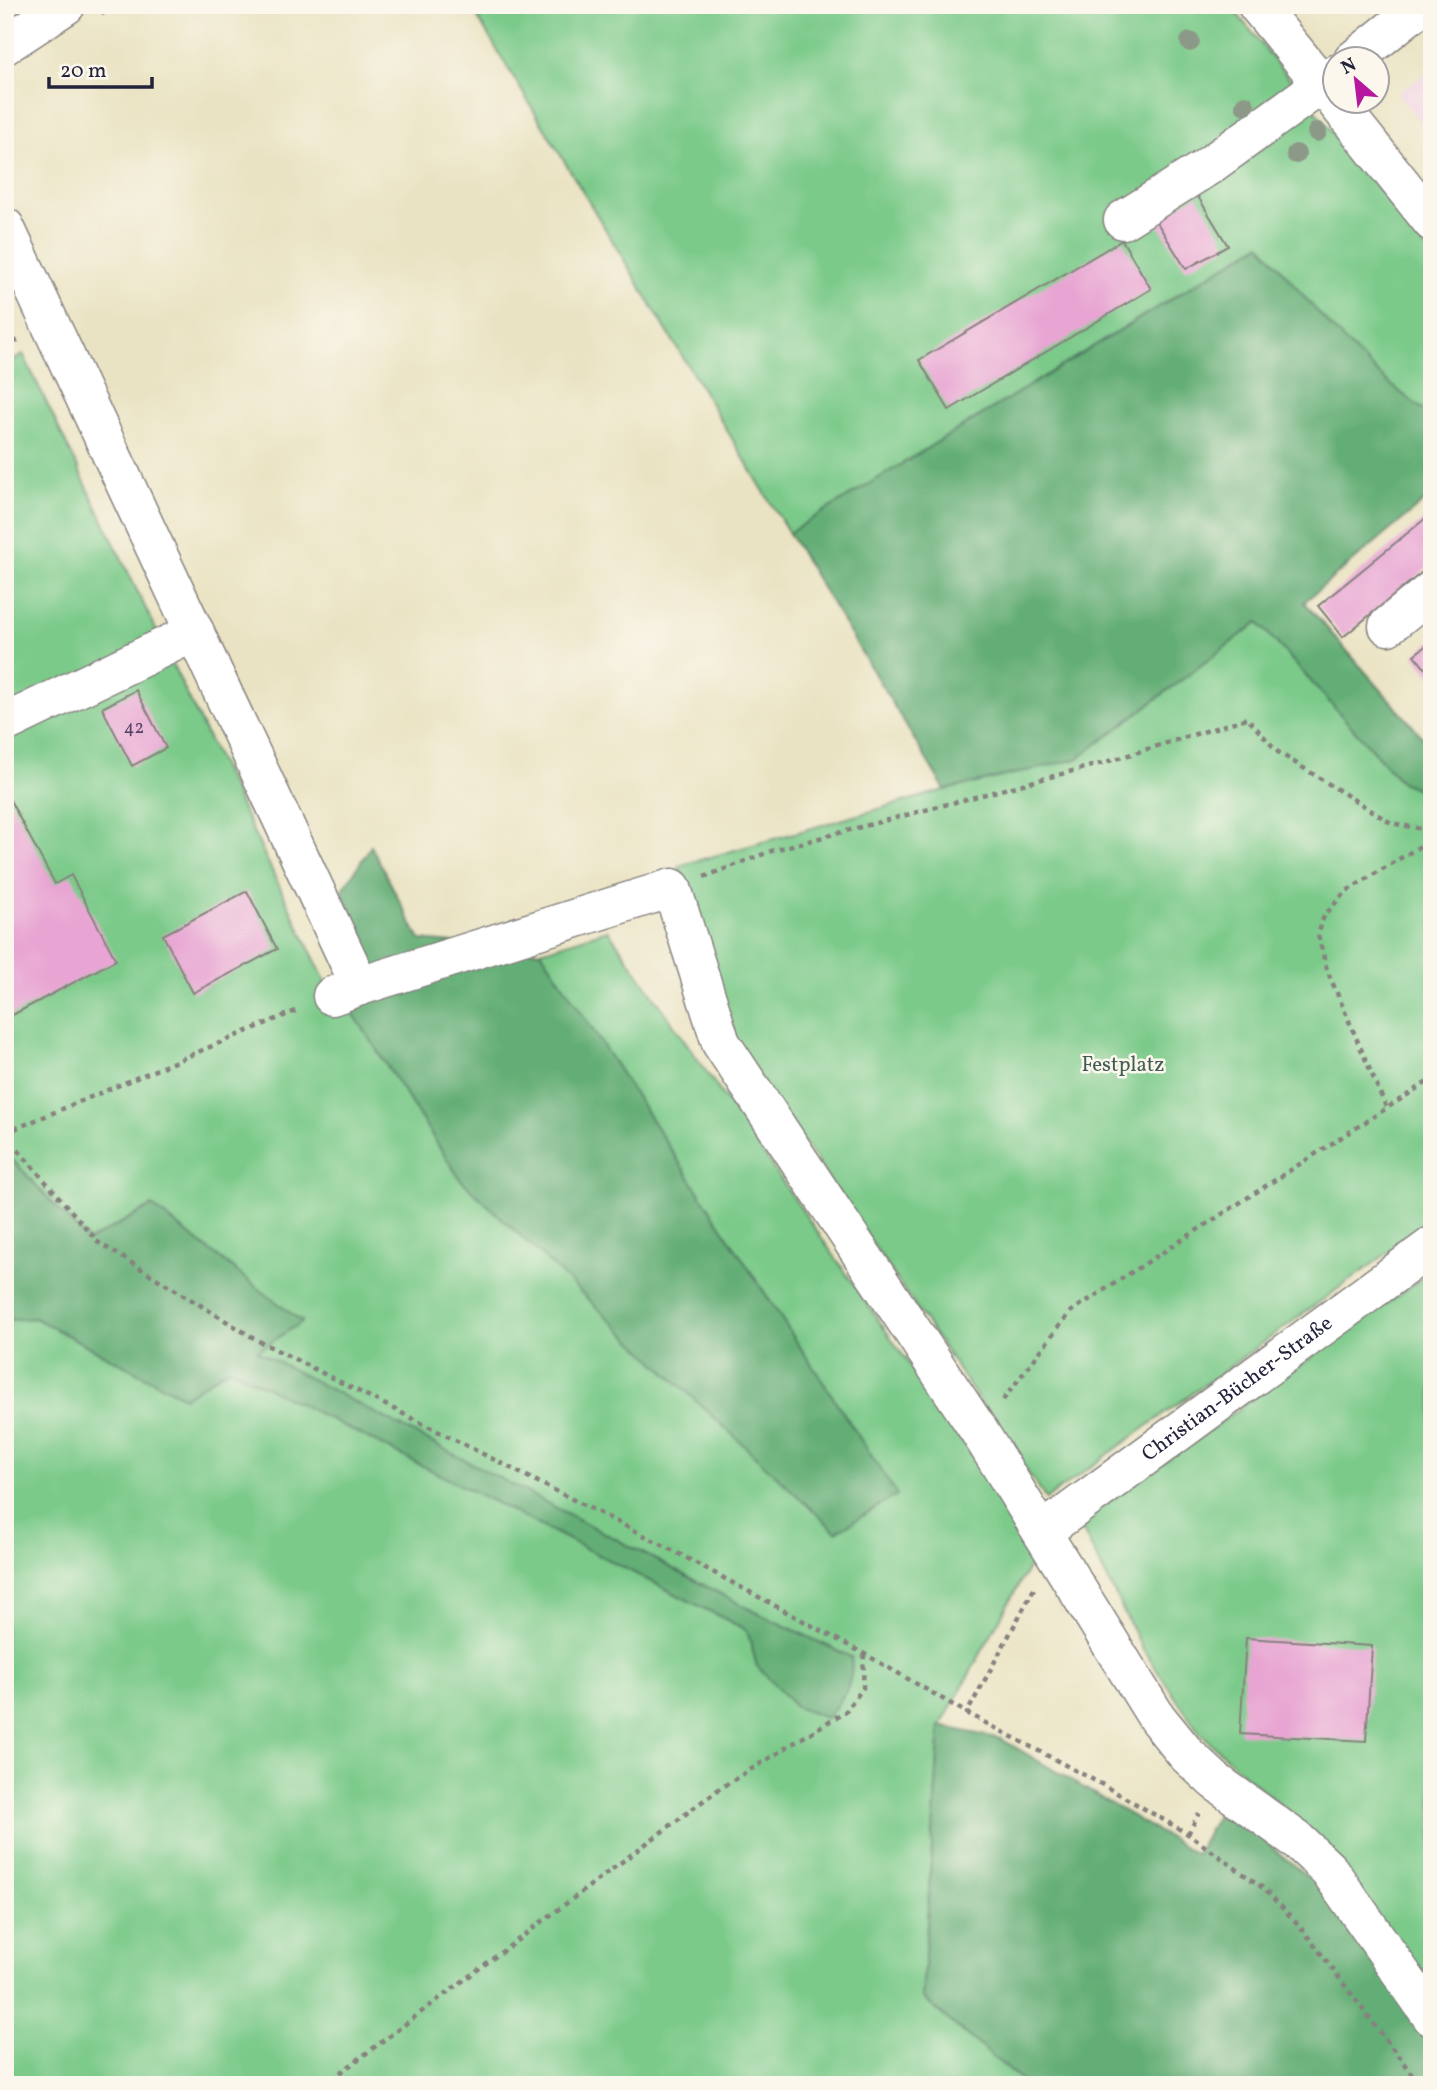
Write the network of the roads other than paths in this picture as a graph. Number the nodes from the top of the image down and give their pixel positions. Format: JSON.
{"nodes":[{"id":1,"x":66,"y":5,"type":"edge"},
{"id":2,"x":1257,"y":5,"type":"edge"},
{"id":3,"x":1418,"y":8,"type":"dead end"},
{"id":4,"x":5,"y":45,"type":"edge"},
{"id":5,"x":1370,"y":46,"type":"edge"},
{"id":6,"x":1322,"y":79,"type":"edge"},
{"id":7,"x":1322,"y":96,"type":"edge"},
{"id":8,"x":1352,"y":116,"type":"edge"},
{"id":9,"x":1123,"y":220,"type":"dead end"},
{"id":10,"x":1432,"y":222,"type":"edge"},
{"id":11,"x":5,"y":227,"type":"edge"},
{"id":12,"x":1432,"y":590,"type":"edge"},
{"id":13,"x":1388,"y":626,"type":"dead end"},
{"id":14,"x":195,"y":632,"type":"junction"},
{"id":15,"x":5,"y":723,"type":"edge"},
{"id":16,"x":1432,"y":1245,"type":"edge"},
{"id":17,"x":1048,"y":1542,"type":"junction"},
{"id":18,"x":1432,"y":2017,"type":"edge"}],
"edges":[{"from":1,"to":4,"type":"street"},
{"from":2,"to":6,"type":"street"},
{"from":3,"to":5,"type":"street"},
{"from":7,"to":9,"type":"street"},
{"from":8,"to":10,"type":"street"},
{"from":11,"to":14,"type":"street"},
{"from":12,"to":13,"type":"street"},
{"from":14,"to":15,"type":"street"},
{"from":14,"to":17,"type":"street"},
{"from":16,"to":17,"type":"street","name":"Christian-Bücher-Straße"},
{"from":17,"to":18,"type":"street"}]}
